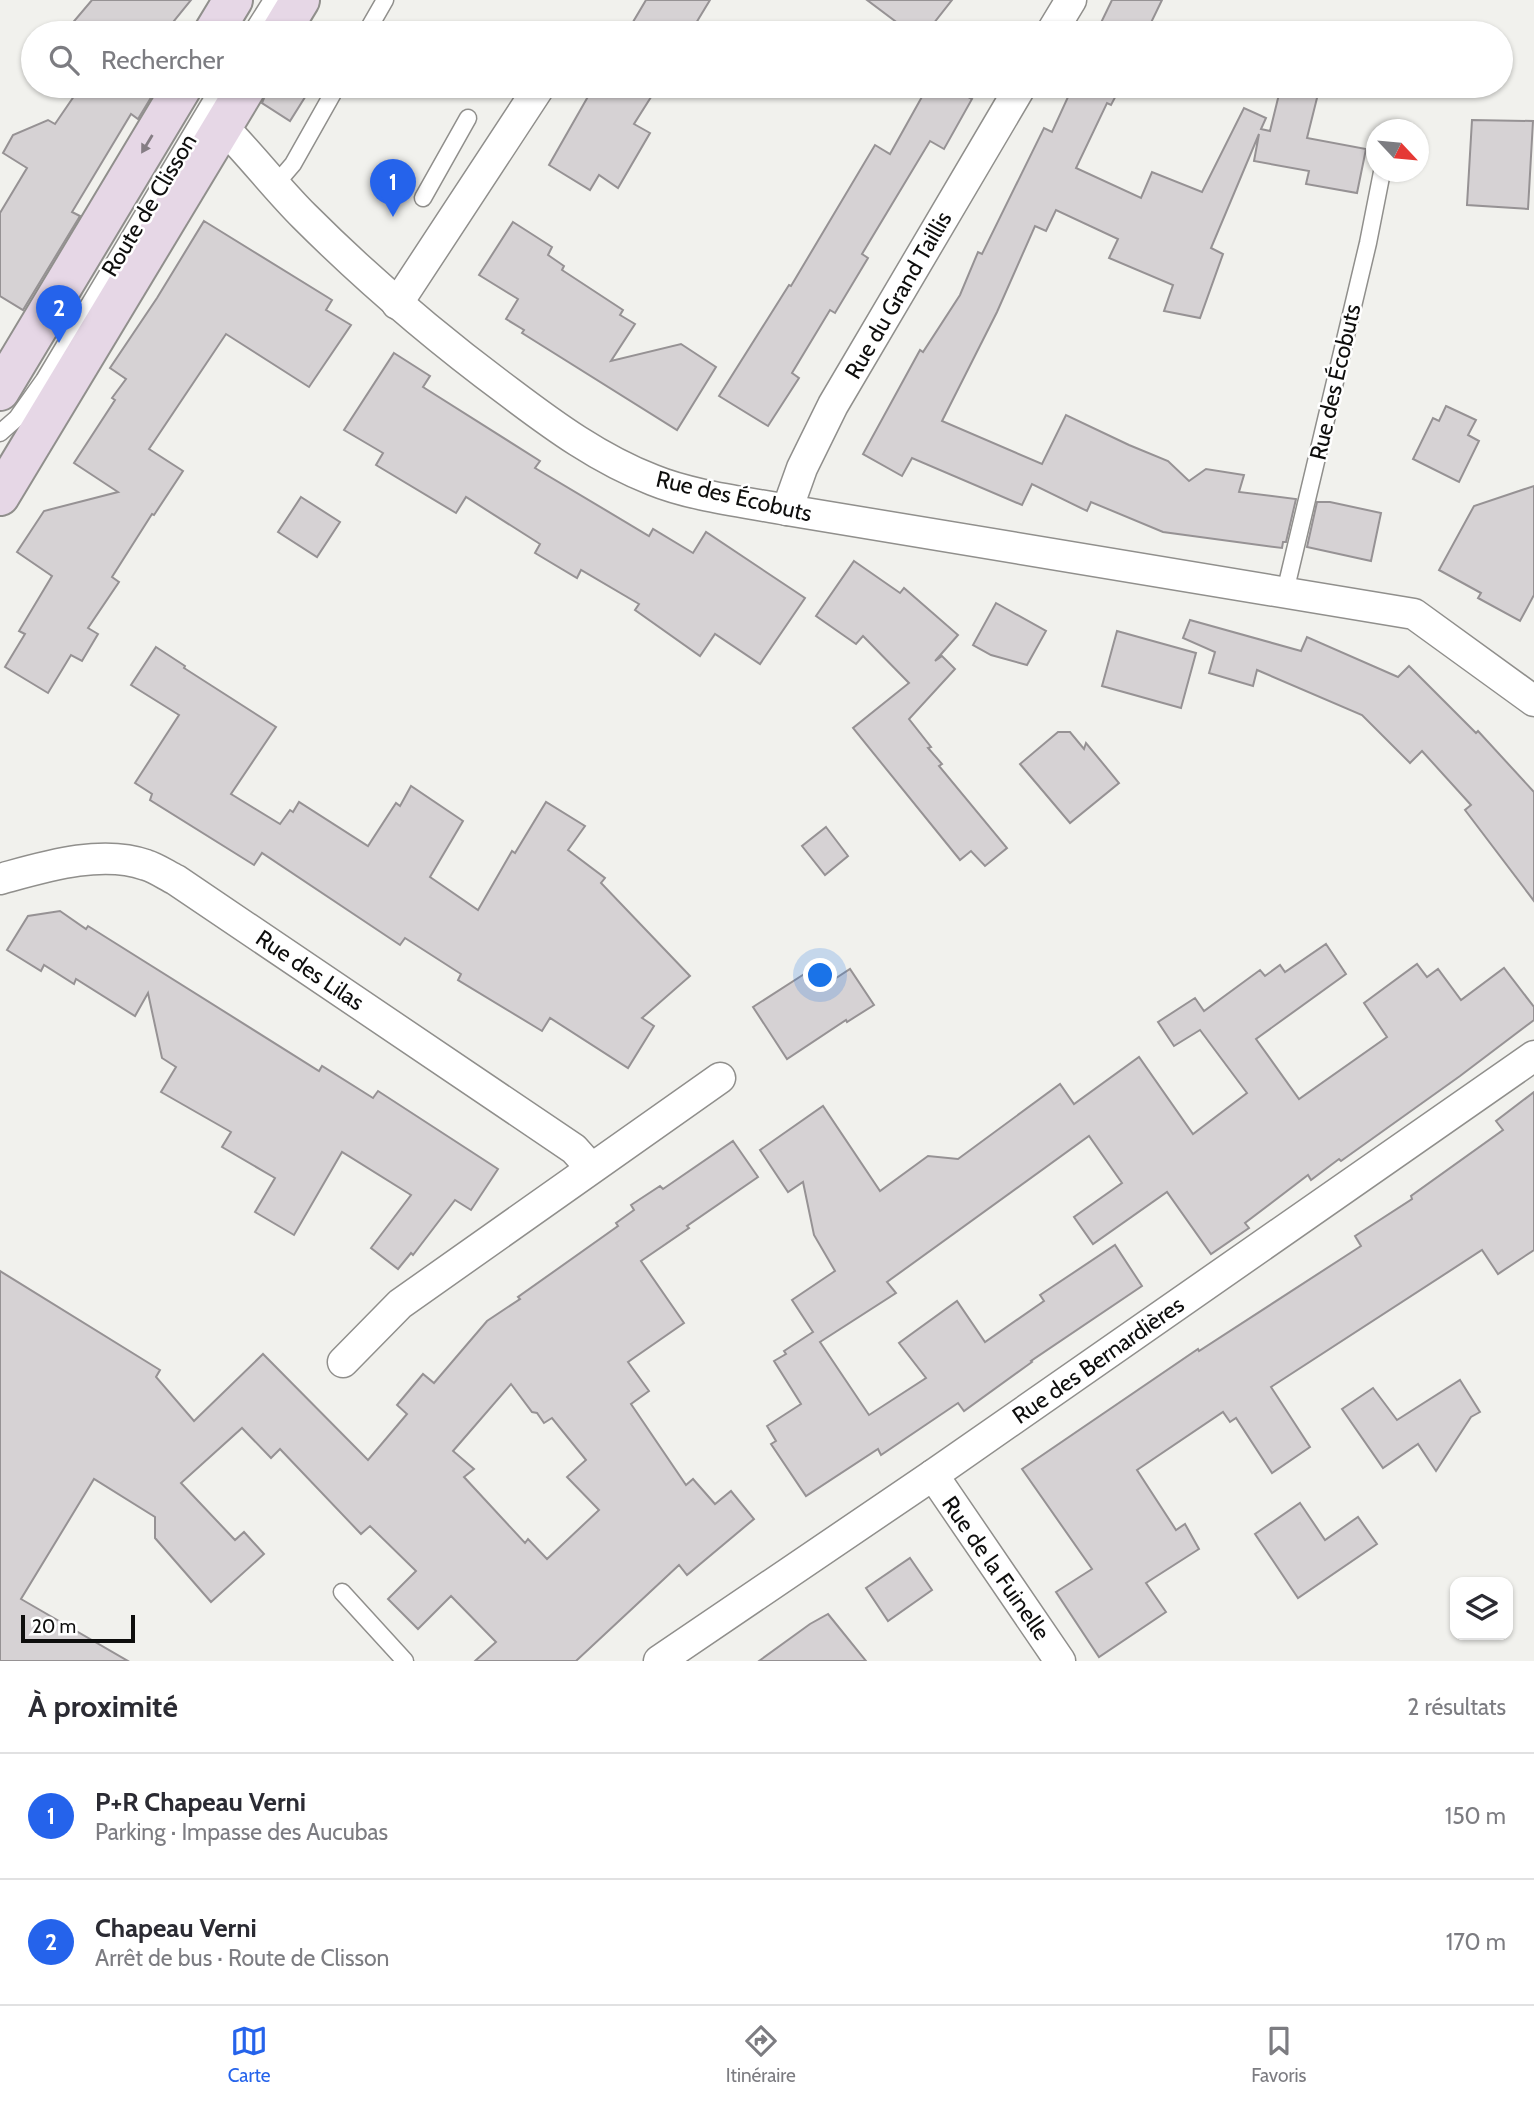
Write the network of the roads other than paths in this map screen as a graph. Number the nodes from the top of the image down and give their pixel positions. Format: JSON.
{"nodes":[{"id":1,"x":233,"y":0,"type":"edge"},
{"id":2,"x":272,"y":0,"type":"edge"},
{"id":3,"x":300,"y":0,"type":"edge"},
{"id":4,"x":385,"y":0,"type":"edge"},
{"id":5,"x":1071,"y":0,"type":"edge"},
{"id":6,"x":220,"y":21,"type":"edge"},
{"id":7,"x":259,"y":21,"type":"edge"},
{"id":8,"x":287,"y":21,"type":"edge"},
{"id":9,"x":373,"y":21,"type":"edge"},
{"id":10,"x":1058,"y":21,"type":"edge"},
{"id":11,"x":330,"y":98,"type":"edge"},
{"id":12,"x":532,"y":98,"type":"edge"},
{"id":13,"x":1014,"y":98,"type":"edge"},
{"id":14,"x":201,"y":102,"type":"edge"},
{"id":15,"x":468,"y":118,"type":"dead end"},
{"id":16,"x":1380,"y":182,"type":"edge"},
{"id":17,"x":275,"y":185,"type":"junction"},
{"id":18,"x":423,"y":198,"type":"dead end"},
{"id":19,"x":397,"y":304,"type":"junction"},
{"id":20,"x":0,"y":391,"type":"edge"},
{"id":21,"x":11,"y":442,"type":"edge"},
{"id":22,"x":0,"y":496,"type":"edge"},
{"id":23,"x":787,"y":510,"type":"junction"},
{"id":24,"x":1285,"y":592,"type":"junction"},
{"id":25,"x":1534,"y":701,"type":"edge"},
{"id":26,"x":0,"y":879,"type":"edge"},
{"id":27,"x":1534,"y":1056,"type":"edge"},
{"id":28,"x":720,"y":1078,"type":"dead end"},
{"id":29,"x":591,"y":1168,"type":"junction"},
{"id":30,"x":343,"y":1362,"type":"dead end"},
{"id":31,"x":933,"y":1475,"type":"junction"},
{"id":32,"x":342,"y":1592,"type":"dead end"},
{"id":33,"x":405,"y":1661,"type":"edge"},
{"id":34,"x":659,"y":1661,"type":"edge"},
{"id":35,"x":1060,"y":1661,"type":"edge"}],
"edges":[{"from":1,"to":6,"type":"main road"},
{"from":2,"to":7,"type":"lane"},
{"from":3,"to":8,"type":"main road"},
{"from":4,"to":9,"type":"lane"},
{"from":5,"to":10,"type":"street"},
{"from":11,"to":17,"type":"lane"},
{"from":12,"to":19,"type":"street"},
{"from":13,"to":23,"type":"street","name":"Rue du Grand Taillis"},
{"from":14,"to":17,"type":"street","name":"Rue des Écobuts"},
{"from":14,"to":20,"type":"main road","name":"Route de Clisson","one_way":true},
{"from":14,"to":21,"type":"main road","name":"Route de Clisson"},
{"from":15,"to":18,"type":"lane"},
{"from":16,"to":24,"type":"lane","name":"Rue des Écobuts"},
{"from":17,"to":19,"type":"street","name":"Rue des Écobuts"},
{"from":19,"to":23,"type":"street","name":"Rue des Écobuts"},
{"from":21,"to":22,"type":"main road","name":"Route de Clisson"},
{"from":23,"to":24,"type":"street","name":"Rue des Écobuts"},
{"from":24,"to":25,"type":"street","name":"Rue des Écobuts"},
{"from":26,"to":29,"type":"street","name":"Rue des Lilas"},
{"from":27,"to":31,"type":"street","name":"Rue des Bernardières"},
{"from":28,"to":29,"type":"street"},
{"from":29,"to":30,"type":"street"},
{"from":31,"to":34,"type":"street","name":"Rue des Bernardières"},
{"from":31,"to":35,"type":"street","name":"Rue de la Fuinelle"},
{"from":32,"to":33,"type":"lane"}]}
